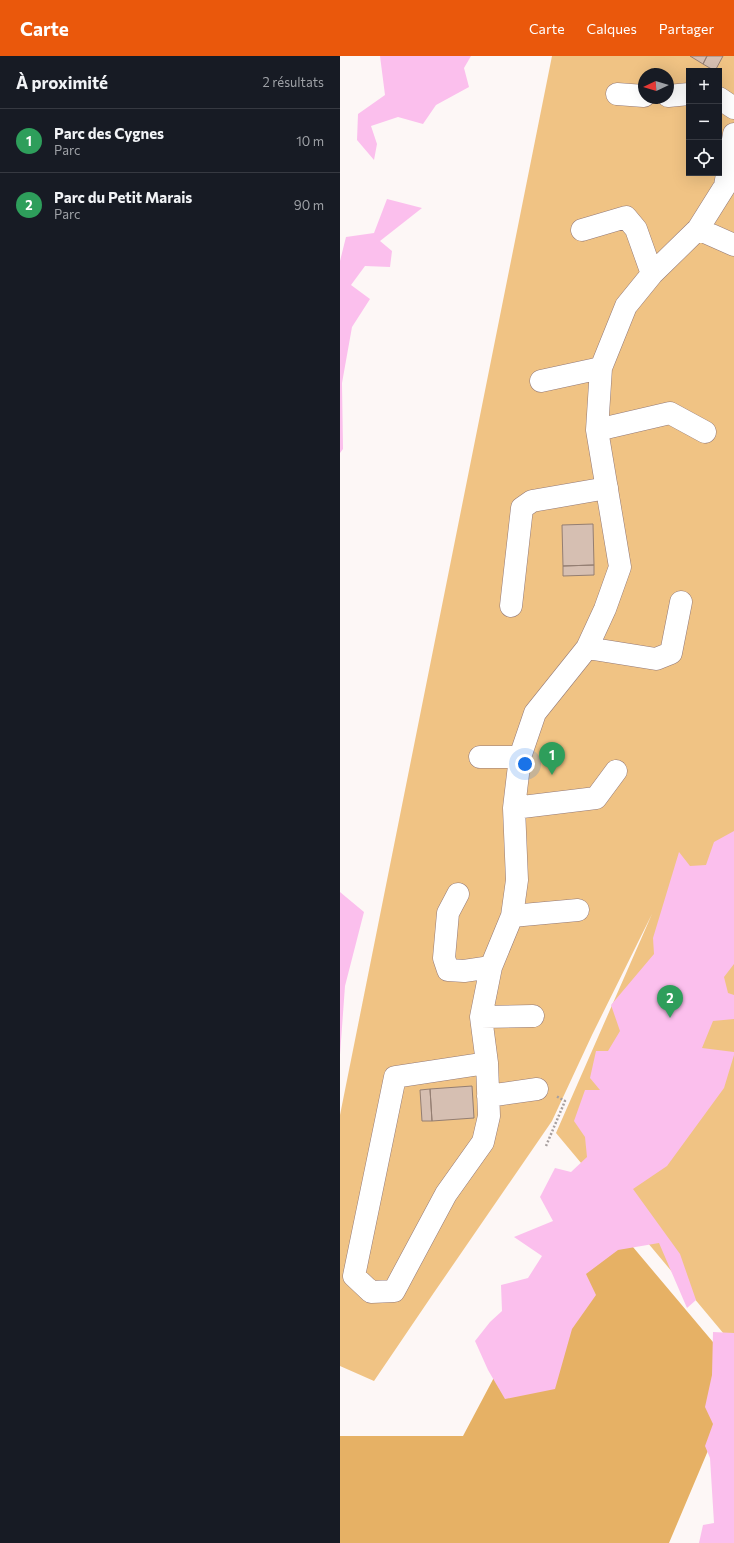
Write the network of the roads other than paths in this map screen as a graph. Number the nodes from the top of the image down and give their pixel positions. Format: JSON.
{"nodes":[{"id":1,"x":617,"y":94,"type":"dead end"},
{"id":2,"x":686,"y":94,"type":"edge"},
{"id":3,"x":674,"y":95,"type":"edge"},
{"id":4,"x":638,"y":96,"type":"edge"},
{"id":5,"x":722,"y":100,"type":"edge"},
{"id":6,"x":734,"y":108,"type":"edge"},
{"id":7,"x":734,"y":134,"type":"edge"},
{"id":8,"x":698,"y":229,"type":"junction"},
{"id":9,"x":582,"y":230,"type":"dead end"},
{"id":10,"x":734,"y":245,"type":"edge"},
{"id":11,"x":652,"y":274,"type":"junction"},
{"id":12,"x":601,"y":368,"type":"junction"},
{"id":13,"x":541,"y":381,"type":"dead end"},
{"id":14,"x":597,"y":430,"type":"junction"},
{"id":15,"x":705,"y":432,"type":"dead end"},
{"id":16,"x":607,"y":488,"type":"junction"},
{"id":17,"x":681,"y":602,"type":"dead end"},
{"id":18,"x":511,"y":606,"type":"dead end"},
{"id":19,"x":587,"y":648,"type":"junction"},
{"id":20,"x":480,"y":757,"type":"dead end"},
{"id":21,"x":520,"y":757,"type":"junction"},
{"id":22,"x":616,"y":771,"type":"dead end"},
{"id":23,"x":514,"y":808,"type":"junction"},
{"id":24,"x":458,"y":894,"type":"dead end"},
{"id":25,"x":578,"y":910,"type":"dead end"},
{"id":26,"x":512,"y":916,"type":"junction"},
{"id":27,"x":491,"y":967,"type":"junction"},
{"id":28,"x":533,"y":1016,"type":"dead end"},
{"id":29,"x":481,"y":1017,"type":"junction"},
{"id":30,"x":487,"y":1063,"type":"junction"},
{"id":31,"x":537,"y":1089,"type":"road end"},
{"id":32,"x":488,"y":1096,"type":"junction"}],
"edges":[{"from":1,"to":4,"type":"lane"},
{"from":2,"to":3,"type":"lane"},
{"from":5,"to":6,"type":"lane"},
{"from":7,"to":8,"type":"lane"},
{"from":8,"to":10,"type":"lane"},
{"from":8,"to":11,"type":"lane"},
{"from":9,"to":11,"type":"lane"},
{"from":11,"to":12,"type":"lane"},
{"from":12,"to":13,"type":"lane"},
{"from":12,"to":14,"type":"lane"},
{"from":14,"to":15,"type":"lane"},
{"from":14,"to":16,"type":"lane"},
{"from":16,"to":18,"type":"lane"},
{"from":16,"to":19,"type":"lane"},
{"from":17,"to":19,"type":"lane"},
{"from":19,"to":21,"type":"lane"},
{"from":20,"to":21,"type":"lane"},
{"from":21,"to":23,"type":"lane"},
{"from":22,"to":23,"type":"lane"},
{"from":23,"to":26,"type":"lane"},
{"from":24,"to":27,"type":"lane"},
{"from":25,"to":26,"type":"lane"},
{"from":26,"to":27,"type":"lane"},
{"from":27,"to":29,"type":"lane"},
{"from":28,"to":29,"type":"lane"},
{"from":29,"to":30,"type":"lane"},
{"from":30,"to":32,"type":"lane"},
{"from":30,"to":32,"type":"lane"},
{"from":31,"to":32,"type":"lane"}]}
